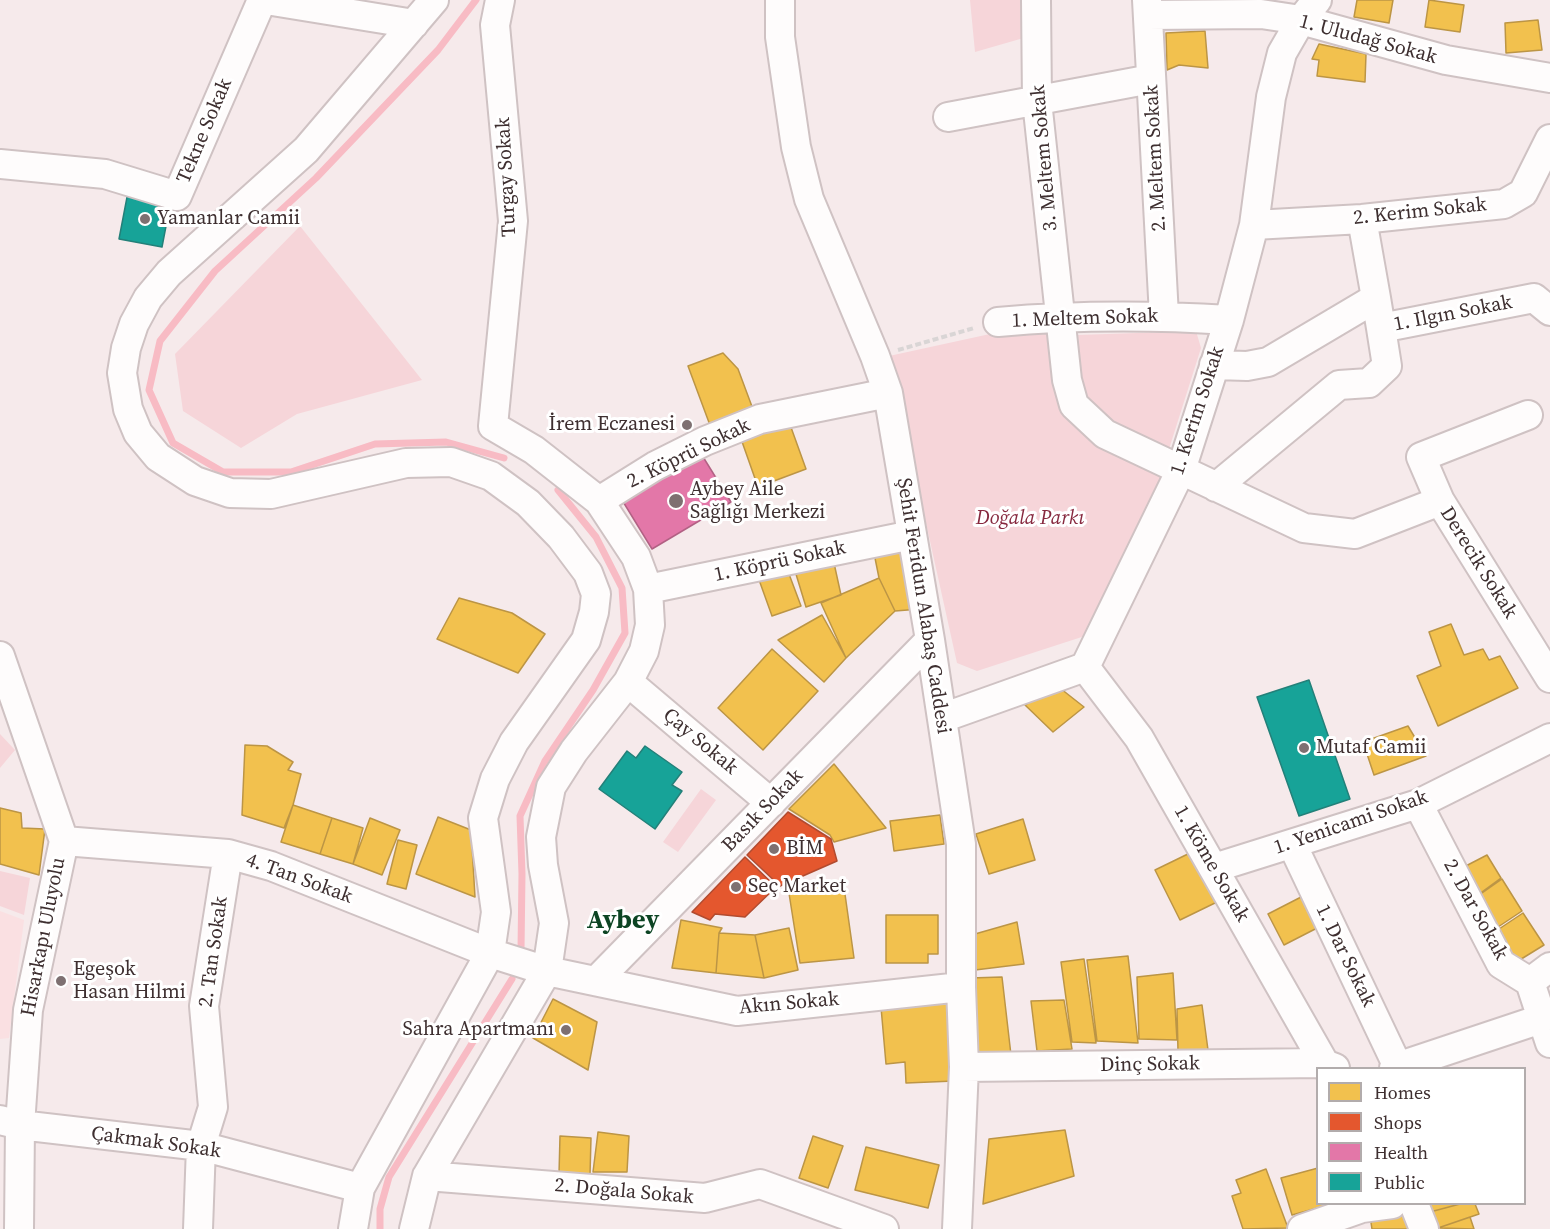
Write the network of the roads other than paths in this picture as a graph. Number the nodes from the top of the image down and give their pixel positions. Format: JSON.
{"nodes":[{"id":1,"x":262,"y":0,"type":"edge"},
{"id":2,"x":266,"y":0,"type":"edge"},
{"id":3,"x":434,"y":0,"type":"edge"},
{"id":4,"x":500,"y":0,"type":"edge"},
{"id":5,"x":780,"y":0,"type":"edge"},
{"id":6,"x":1036,"y":0,"type":"edge"},
{"id":7,"x":1148,"y":7,"type":"edge"},
{"id":8,"x":1309,"y":10,"type":"edge"},
{"id":9,"x":414,"y":24,"type":"junction"},
{"id":10,"x":1550,"y":78,"type":"edge"},
{"id":11,"x":1151,"y":80,"type":"junction"},
{"id":12,"x":1037,"y":101,"type":"junction"},
{"id":13,"x":948,"y":117,"type":"dead end"},
{"id":14,"x":1550,"y":139,"type":"edge"},
{"id":15,"x":0,"y":164,"type":"edge"},
{"id":16,"x":1542,"y":176,"type":"edge"},
{"id":17,"x":1362,"y":219,"type":"junction"},
{"id":18,"x":1254,"y":225,"type":"junction"},
{"id":19,"x":1376,"y":298,"type":"junction"},
{"id":20,"x":1550,"y":311,"type":"edge"},
{"id":21,"x":1060,"y":316,"type":"junction"},
{"id":22,"x":1164,"y":316,"type":"junction"},
{"id":23,"x":1229,"y":320,"type":"junction"},
{"id":24,"x":998,"y":322,"type":"road end"},
{"id":25,"x":1382,"y":328,"type":"junction"},
{"id":26,"x":1214,"y":365,"type":"junction"},
{"id":27,"x":888,"y":393,"type":"junction"},
{"id":28,"x":1528,"y":415,"type":"dead end"},
{"id":29,"x":1181,"y":470,"type":"junction"},
{"id":30,"x":568,"y":476,"type":"junction"},
{"id":31,"x":1216,"y":487,"type":"junction"},
{"id":32,"x":599,"y":501,"type":"junction"},
{"id":33,"x":1440,"y":501,"type":"junction"},
{"id":34,"x":528,"y":503,"type":"junction"},
{"id":35,"x":912,"y":535,"type":"junction"},
{"id":36,"x":648,"y":589,"type":"junction"},
{"id":37,"x":930,"y":640,"type":"junction"},
{"id":38,"x":0,"y":656,"type":"edge"},
{"id":39,"x":1085,"y":668,"type":"junction"},
{"id":40,"x":1550,"y":678,"type":"edge"},
{"id":41,"x":628,"y":682,"type":"junction"},
{"id":42,"x":942,"y":718,"type":"junction"},
{"id":43,"x":1550,"y":738,"type":"edge"},
{"id":44,"x":771,"y":803,"type":"junction"},
{"id":45,"x":1418,"y":804,"type":"junction"},
{"id":46,"x":63,"y":841,"type":"junction"},
{"id":47,"x":1292,"y":844,"type":"junction"},
{"id":48,"x":228,"y":854,"type":"junction"},
{"id":49,"x":1214,"y":868,"type":"junction"},
{"id":50,"x":490,"y":953,"type":"junction"},
{"id":51,"x":547,"y":971,"type":"junction"},
{"id":52,"x":1540,"y":975,"type":"edge"},
{"id":53,"x":597,"y":981,"type":"junction"},
{"id":54,"x":961,"y":987,"type":"junction"},
{"id":55,"x":1546,"y":1031,"type":"edge"},
{"id":56,"x":964,"y":1067,"type":"junction"},
{"id":57,"x":1328,"y":1067,"type":"edge"},
{"id":58,"x":1396,"y":1067,"type":"edge"},
{"id":59,"x":1400,"y":1067,"type":"edge"},
{"id":60,"x":10,"y":1122,"type":"edge"},
{"id":61,"x":201,"y":1146,"type":"junction"},
{"id":62,"x":427,"y":1176,"type":"junction"},
{"id":63,"x":360,"y":1188,"type":"junction"},
{"id":64,"x":1380,"y":1205,"type":"edge"},
{"id":65,"x":1415,"y":1205,"type":"edge"},
{"id":66,"x":19,"y":1229,"type":"edge"},
{"id":67,"x":198,"y":1229,"type":"edge"},
{"id":68,"x":353,"y":1229,"type":"edge"},
{"id":69,"x":414,"y":1229,"type":"edge"},
{"id":70,"x":884,"y":1229,"type":"edge"},
{"id":71,"x":957,"y":1229,"type":"edge"},
{"id":72,"x":1302,"y":1229,"type":"edge"},
{"id":73,"x":1424,"y":1229,"type":"edge"}],
"edges":[{"from":1,"to":15,"type":"street","name":"Tekne Sokak"},
{"from":2,"to":9,"type":"street"},
{"from":3,"to":9,"type":"street"},
{"from":4,"to":30,"type":"street","name":"Turgay Sokak"},
{"from":5,"to":27,"type":"street","name":"Şehit Feridun Alabaş Caddesi"},
{"from":6,"to":12,"type":"street","name":"3. Meltem Sokak"},
{"from":7,"to":8,"type":"street","name":"1. Uludağ Sokak"},
{"from":7,"to":11,"type":"street","name":"2. Meltem Sokak"},
{"from":8,"to":10,"type":"street","name":"1. Uludağ Sokak"},
{"from":8,"to":18,"type":"street","name":"1. Kerim Sokak"},
{"from":9,"to":34,"type":"street"},
{"from":11,"to":12,"type":"street"},
{"from":11,"to":22,"type":"street","name":"2. Meltem Sokak"},
{"from":12,"to":13,"type":"street"},
{"from":12,"to":21,"type":"street","name":"3. Meltem Sokak"},
{"from":14,"to":16,"type":"street","name":"2. Kerim Sokak"},
{"from":16,"to":17,"type":"street","name":"2. Kerim Sokak"},
{"from":17,"to":18,"type":"street","name":"2. Kerim Sokak"},
{"from":17,"to":19,"type":"street"},
{"from":18,"to":23,"type":"street","name":"1. Kerim Sokak"},
{"from":19,"to":25,"type":"street","name":"1. Ilgın Sokak"},
{"from":19,"to":26,"type":"street","name":"1. Ilgın Sokak"},
{"from":20,"to":25,"type":"street","name":"1. Ilgın Sokak"},
{"from":21,"to":22,"type":"street","name":"1. Meltem Sokak"},
{"from":21,"to":24,"type":"street","name":"1. Meltem Sokak"},
{"from":21,"to":29,"type":"street","name":"3. Meltem Sokak"},
{"from":22,"to":23,"type":"street","name":"1. Meltem Sokak"},
{"from":23,"to":26,"type":"street","name":"1. Kerim Sokak"},
{"from":25,"to":31,"type":"street"},
{"from":26,"to":29,"type":"street","name":"1. Kerim Sokak"},
{"from":27,"to":32,"type":"street","name":"2. Köprü Sokak"},
{"from":27,"to":35,"type":"street","name":"Şehit Feridun Alabaş Caddesi"},
{"from":28,"to":33,"type":"street"},
{"from":29,"to":31,"type":"street","name":"Derecik Sokak"},
{"from":29,"to":39,"type":"street","name":"1. Kerim Sokak"},
{"from":30,"to":32,"type":"street"},
{"from":30,"to":34,"type":"street"},
{"from":31,"to":33,"type":"street","name":"Derecik Sokak"},
{"from":32,"to":36,"type":"street"},
{"from":33,"to":40,"type":"street","name":"Derecik Sokak"},
{"from":34,"to":50,"type":"street"},
{"from":35,"to":36,"type":"street","name":"1. Köprü Sokak"},
{"from":35,"to":37,"type":"street","name":"Şehit Feridun Alabaş Caddesi"},
{"from":36,"to":41,"type":"street"},
{"from":37,"to":42,"type":"street","name":"Şehit Feridun Alabaş Caddesi"},
{"from":37,"to":44,"type":"street","name":"Basık Sokak"},
{"from":38,"to":46,"type":"street","name":"Hisarkapı Uluyolu"},
{"from":39,"to":42,"type":"street"},
{"from":39,"to":49,"type":"street","name":"1. Köme Sokak"},
{"from":41,"to":44,"type":"street","name":"Çay Sokak"},
{"from":41,"to":51,"type":"street"},
{"from":42,"to":54,"type":"street","name":"Şehit Feridun Alabaş Caddesi"},
{"from":43,"to":45,"type":"street","name":"1. Yenicami Sokak"},
{"from":44,"to":53,"type":"street","name":"Basık Sokak"},
{"from":45,"to":47,"type":"street","name":"1. Yenicami Sokak"},
{"from":45,"to":52,"type":"street","name":"2. Dar Sokak"},
{"from":46,"to":48,"type":"street","name":"4. Tan Sokak"},
{"from":46,"to":60,"type":"street","name":"Hisarkapı Uluyolu"},
{"from":47,"to":49,"type":"street","name":"1. Yenicami Sokak"},
{"from":47,"to":58,"type":"street","name":"1. Dar Sokak"},
{"from":48,"to":50,"type":"street","name":"4. Tan Sokak"},
{"from":48,"to":61,"type":"street","name":"2. Tan Sokak"},
{"from":49,"to":57,"type":"street","name":"1. Köme Sokak"},
{"from":50,"to":51,"type":"street","name":"4. Tan Sokak"},
{"from":50,"to":63,"type":"street"},
{"from":51,"to":53,"type":"street","name":"Akın Sokak"},
{"from":51,"to":62,"type":"street"},
{"from":52,"to":55,"type":"street","name":"2. Dar Sokak"},
{"from":53,"to":54,"type":"street","name":"Akın Sokak"},
{"from":54,"to":56,"type":"street","name":"Şehit Feridun Alabaş Caddesi"},
{"from":55,"to":59,"type":"street"},
{"from":56,"to":57,"type":"street","name":"Dinç Sokak"},
{"from":56,"to":71,"type":"street","name":"Şehit Feridun Alabaş Caddesi"},
{"from":60,"to":61,"type":"street","name":"Çakmak Sokak"},
{"from":60,"to":66,"type":"street","name":"Hisarkapı Uluyolu"},
{"from":61,"to":63,"type":"street","name":"Çakmak Sokak"},
{"from":61,"to":67,"type":"street","name":"2. Tan Sokak"},
{"from":62,"to":69,"type":"street"},
{"from":62,"to":70,"type":"street","name":"2. Doğala Sokak"},
{"from":63,"to":68,"type":"street"},
{"from":64,"to":72,"type":"street"},
{"from":65,"to":73,"type":"street"}]}
